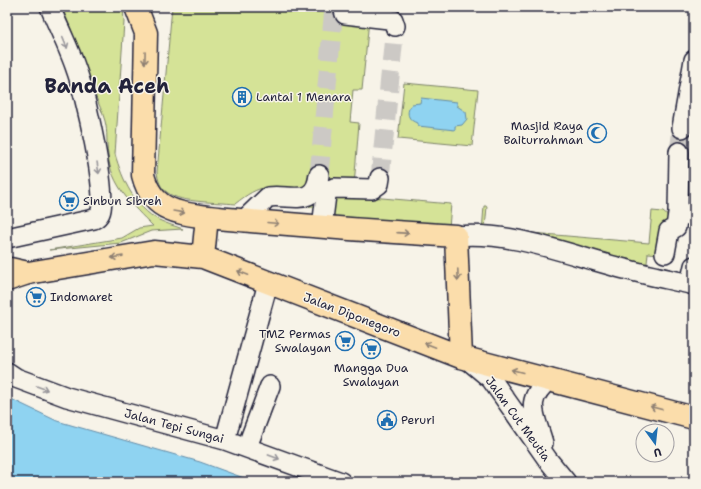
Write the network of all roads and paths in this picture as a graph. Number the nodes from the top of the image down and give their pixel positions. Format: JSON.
{"nodes":[{"id":1,"x":50,"y":7,"type":"edge"},
{"id":2,"x":136,"y":7,"type":"edge"},
{"id":3,"x":151,"y":7,"type":"edge"},
{"id":4,"x":343,"y":7,"type":"edge"},
{"id":5,"x":395,"y":26,"type":"dead end"},
{"id":6,"x":146,"y":33,"type":"junction"},
{"id":7,"x":694,"y":60,"type":"edge"},
{"id":8,"x":682,"y":128,"type":"tunnel mouth"},
{"id":9,"x":679,"y":152,"type":"tunnel mouth"},
{"id":10,"x":319,"y":175,"type":"tunnel mouth"},
{"id":11,"x":380,"y":178,"type":"dead end"},
{"id":12,"x":686,"y":214,"type":"edge"},
{"id":13,"x":207,"y":216,"type":"junction"},
{"id":14,"x":244,"y":220,"type":"junction"},
{"id":15,"x":322,"y":227,"type":"junction"},
{"id":16,"x":456,"y":236,"type":"junction"},
{"id":17,"x":7,"y":238,"type":"edge"},
{"id":18,"x":665,"y":253,"type":"dead end"},
{"id":19,"x":203,"y":257,"type":"junction"},
{"id":20,"x":694,"y":266,"type":"edge"},
{"id":21,"x":22,"y":271,"type":"edge"},
{"id":22,"x":7,"y":280,"type":"edge"},
{"id":23,"x":268,"y":283,"type":"junction"},
{"id":24,"x":692,"y":285,"type":"edge"},
{"id":25,"x":7,"y":290,"type":"edge"},
{"id":26,"x":464,"y":358,"type":"junction"},
{"id":27,"x":7,"y":372,"type":"edge"},
{"id":28,"x":550,"y":379,"type":"junction"},
{"id":29,"x":270,"y":386,"type":"dead end"},
{"id":30,"x":694,"y":418,"type":"edge"},
{"id":31,"x":225,"y":440,"type":"junction"},
{"id":32,"x":247,"y":447,"type":"junction"},
{"id":33,"x":548,"y":460,"type":"junction"},
{"id":34,"x":341,"y":482,"type":"edge"},
{"id":35,"x":566,"y":482,"type":"edge"}],
"edges":[{"from":1,"to":17,"type":"street","one_way":true},
{"from":2,"to":6,"type":"main road"},
{"from":3,"to":6,"type":"main road"},
{"from":4,"to":5,"type":"street"},
{"from":6,"to":13,"type":"main road","one_way":true},
{"from":7,"to":8,"type":"street"},
{"from":9,"to":12,"type":"street"},
{"from":10,"to":14,"type":"street"},
{"from":11,"to":15,"type":"street"},
{"from":12,"to":18,"type":"street"},
{"from":13,"to":14,"type":"main road"},
{"from":13,"to":19,"type":"main road"},
{"from":14,"to":15,"type":"main road","one_way":true},
{"from":15,"to":16,"type":"main road","one_way":true},
{"from":16,"to":24,"type":"street"},
{"from":16,"to":26,"type":"main road","one_way":true},
{"from":19,"to":21,"type":"main road","name":"Jalan Diponegoro","one_way":true},
{"from":23,"to":19,"type":"main road","name":"Jalan Diponegoro","one_way":true},
{"from":20,"to":24,"type":"street"},
{"from":21,"to":22,"type":"main road","name":"Jalan Diponegoro"},
{"from":21,"to":25,"type":"street"},
{"from":26,"to":23,"type":"main road","name":"Jalan Diponegoro","one_way":true},
{"from":23,"to":31,"type":"street"},
{"from":28,"to":26,"type":"main road","name":"Jalan Diponegoro","one_way":true},
{"from":26,"to":33,"type":"street","name":"Jalan Cut Meutia"},
{"from":27,"to":31,"type":"street","name":"Jalan Tepi Sungai","one_way":true},
{"from":30,"to":28,"type":"main road","name":"Jalan Diponegoro","one_way":true},
{"from":28,"to":33,"type":"street"},
{"from":29,"to":32,"type":"street"},
{"from":31,"to":32,"type":"street","name":"Jalan Tepi Sungai"},
{"from":32,"to":34,"type":"street","name":"Jalan Tepi Sungai","one_way":true},
{"from":33,"to":35,"type":"street","name":"Jalan Cut Meutia"}]}
